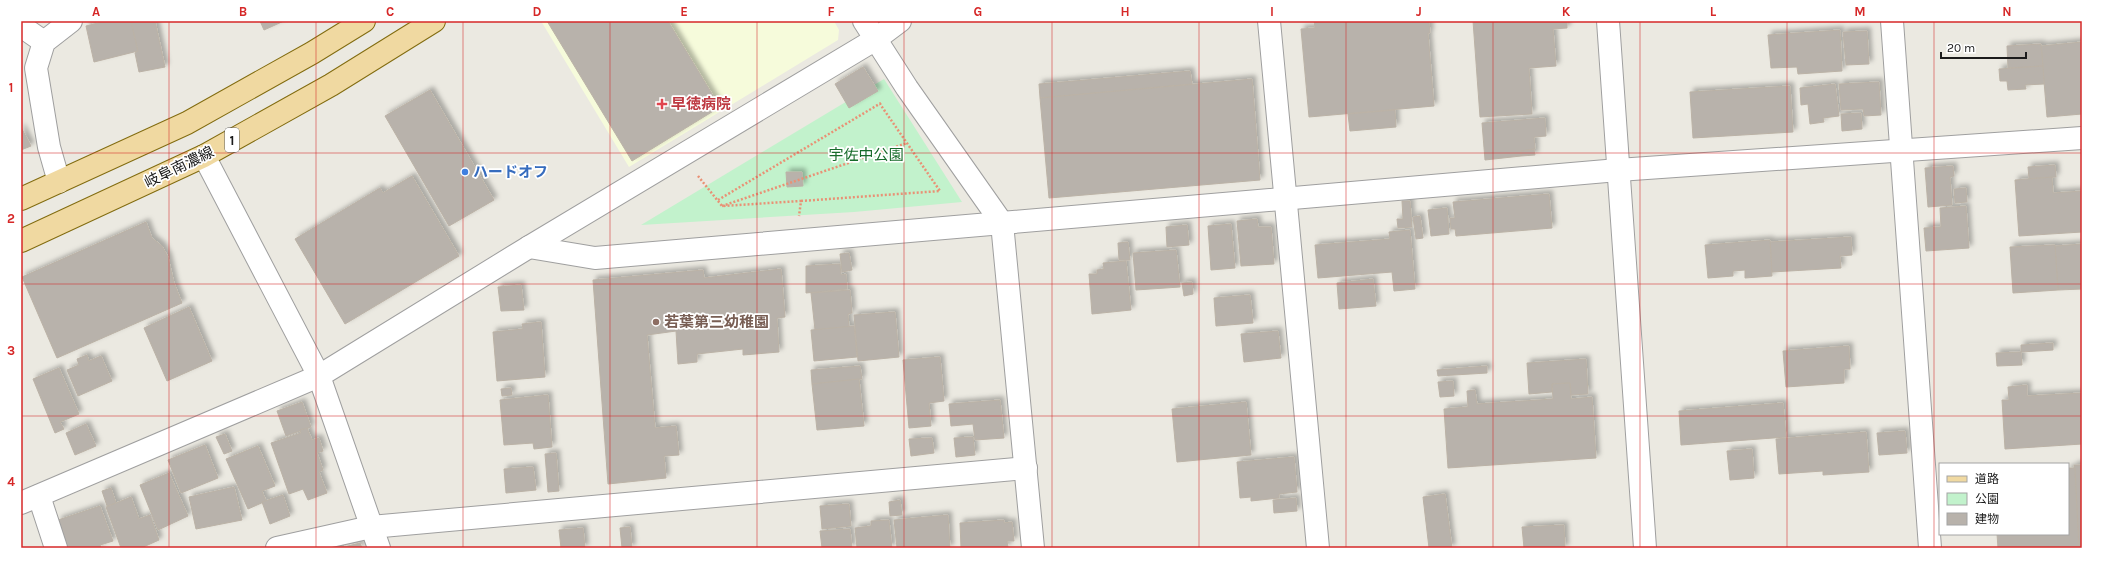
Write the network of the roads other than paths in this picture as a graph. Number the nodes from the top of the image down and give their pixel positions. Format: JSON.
{"nodes":[{"id":1,"x":71,"y":21,"type":"edge"},
{"id":2,"x":364,"y":21,"type":"edge"},
{"id":3,"x":434,"y":21,"type":"edge"},
{"id":4,"x":864,"y":21,"type":"edge"},
{"id":5,"x":900,"y":21,"type":"edge"},
{"id":6,"x":1269,"y":21,"type":"edge"},
{"id":7,"x":1608,"y":21,"type":"edge"},
{"id":8,"x":1892,"y":21,"type":"edge"},
{"id":9,"x":21,"y":26,"type":"edge"},
{"id":10,"x":876,"y":39,"type":"junction"},
{"id":11,"x":44,"y":42,"type":"junction"},
{"id":12,"x":2082,"y":138,"type":"edge"},
{"id":13,"x":1901,"y":152,"type":"junction"},
{"id":14,"x":204,"y":156,"type":"junction"},
{"id":15,"x":1618,"y":170,"type":"junction"},
{"id":16,"x":60,"y":182,"type":"junction"},
{"id":17,"x":21,"y":199,"type":"edge"},
{"id":18,"x":1286,"y":199,"type":"junction"},
{"id":19,"x":1002,"y":223,"type":"junction"},
{"id":20,"x":21,"y":241,"type":"edge"},
{"id":21,"x":529,"y":247,"type":"junction"},
{"id":22,"x":319,"y":376,"type":"junction"},
{"id":23,"x":1026,"y":468,"type":"junction"},
{"id":24,"x":30,"y":499,"type":"edge"},
{"id":25,"x":371,"y":527,"type":"junction"},
{"id":26,"x":56,"y":548,"type":"edge"},
{"id":27,"x":277,"y":548,"type":"edge"},
{"id":28,"x":379,"y":548,"type":"edge"},
{"id":29,"x":1033,"y":548,"type":"edge"},
{"id":30,"x":1318,"y":548,"type":"edge"},
{"id":31,"x":1645,"y":548,"type":"edge"},
{"id":32,"x":1930,"y":548,"type":"edge"}],
"edges":[{"from":1,"to":11,"type":"street"},
{"from":2,"to":16,"type":"main road"},
{"from":3,"to":14,"type":"main road","name":"岐阜南濃線","number":"1"},
{"from":4,"to":10,"type":"street"},
{"from":5,"to":10,"type":"street"},
{"from":6,"to":18,"type":"street"},
{"from":7,"to":15,"type":"street"},
{"from":8,"to":13,"type":"street"},
{"from":9,"to":11,"type":"street"},
{"from":10,"to":19,"type":"street"},
{"from":10,"to":21,"type":"street"},
{"from":11,"to":16,"type":"street"},
{"from":12,"to":13,"type":"street"},
{"from":13,"to":15,"type":"street"},
{"from":13,"to":32,"type":"street"},
{"from":14,"to":20,"type":"main road","name":"岐阜南濃線","number":"1"},
{"from":14,"to":22,"type":"street"},
{"from":15,"to":18,"type":"street"},
{"from":15,"to":31,"type":"street"},
{"from":16,"to":17,"type":"main road"},
{"from":18,"to":19,"type":"street"},
{"from":18,"to":30,"type":"street"},
{"from":19,"to":21,"type":"street"},
{"from":19,"to":23,"type":"street"},
{"from":21,"to":22,"type":"street"},
{"from":22,"to":24,"type":"street"},
{"from":22,"to":25,"type":"street"},
{"from":23,"to":25,"type":"street"},
{"from":23,"to":29,"type":"street"},
{"from":24,"to":26,"type":"street"},
{"from":25,"to":27,"type":"street"},
{"from":25,"to":28,"type":"street"}]}
